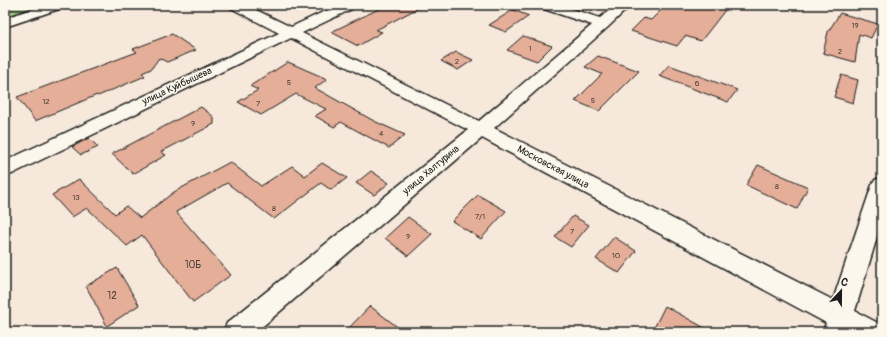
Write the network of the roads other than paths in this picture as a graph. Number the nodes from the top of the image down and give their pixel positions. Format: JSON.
{"nodes":[{"id":1,"x":57,"y":5,"type":"edge"},
{"id":2,"x":236,"y":5,"type":"edge"},
{"id":3,"x":349,"y":5,"type":"edge"},
{"id":4,"x":546,"y":5,"type":"edge"},
{"id":5,"x":624,"y":5,"type":"edge"},
{"id":6,"x":5,"y":23,"type":"edge"},
{"id":7,"x":603,"y":24,"type":"junction"},
{"id":8,"x":291,"y":33,"type":"junction"},
{"id":9,"x":481,"y":128,"type":"junction"},
{"id":10,"x":5,"y":168,"type":"edge"},
{"id":11,"x":882,"y":185,"type":"edge"},
{"id":12,"x":838,"y":325,"type":"edge"},
{"id":13,"x":236,"y":332,"type":"edge"},
{"id":14,"x":869,"y":332,"type":"edge"}],
"edges":[{"from":1,"to":6,"type":"street"},
{"from":2,"to":8,"type":"street","name":"Московская улица"},
{"from":3,"to":8,"type":"street","name":"улица Куйбышева"},
{"from":4,"to":7,"type":"street"},
{"from":5,"to":7,"type":"street","name":"улица Халтурина"},
{"from":7,"to":9,"type":"street","name":"улица Халтурина"},
{"from":8,"to":9,"type":"street","name":"Московская улица"},
{"from":8,"to":10,"type":"street","name":"улица Куйбышева"},
{"from":9,"to":12,"type":"street","name":"Московская улица"},
{"from":9,"to":13,"type":"street","name":"улица Халтурина"},
{"from":11,"to":12,"type":"street"},
{"from":12,"to":14,"type":"street","name":"Московская улица"}]}
